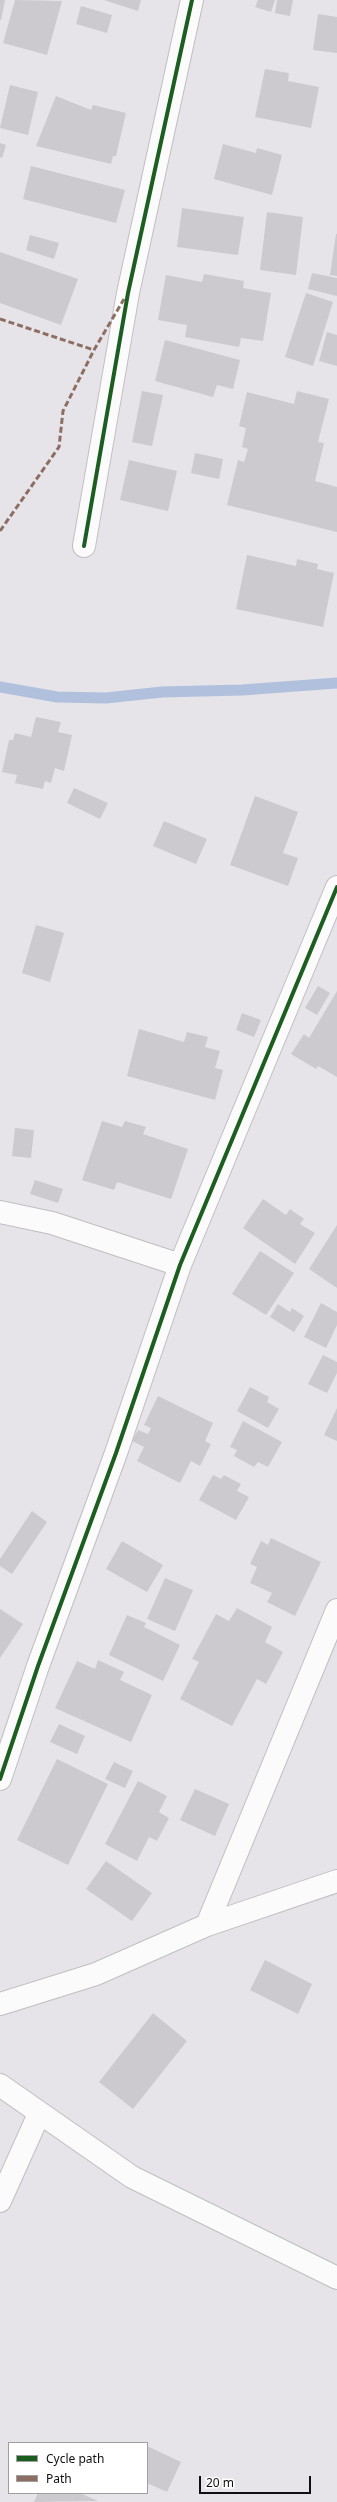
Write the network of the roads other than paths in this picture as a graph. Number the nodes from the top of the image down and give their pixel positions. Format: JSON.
{"nodes":[{"id":1,"x":192,"y":0,"type":"edge"},
{"id":2,"x":84,"y":546,"type":"dead end"},
{"id":3,"x":337,"y":887,"type":"edge"},
{"id":4,"x":0,"y":1212,"type":"edge"},
{"id":5,"x":180,"y":1265,"type":"junction"},
{"id":6,"x":337,"y":1610,"type":"edge"},
{"id":7,"x":0,"y":1779,"type":"edge"},
{"id":8,"x":337,"y":1881,"type":"edge"},
{"id":9,"x":207,"y":1925,"type":"junction"},
{"id":10,"x":0,"y":2004,"type":"edge"},
{"id":11,"x":0,"y":2085,"type":"edge"},
{"id":12,"x":39,"y":2114,"type":"junction"},
{"id":13,"x":0,"y":2201,"type":"edge"},
{"id":14,"x":337,"y":2278,"type":"edge"}],
"edges":[{"from":1,"to":2,"type":"street"},
{"from":3,"to":5,"type":"street"},
{"from":4,"to":5,"type":"street"},
{"from":5,"to":7,"type":"street"},
{"from":6,"to":9,"type":"street"},
{"from":8,"to":9,"type":"street"},
{"from":9,"to":10,"type":"street"},
{"from":11,"to":12,"type":"street"},
{"from":12,"to":13,"type":"street"},
{"from":12,"to":14,"type":"street"}]}
